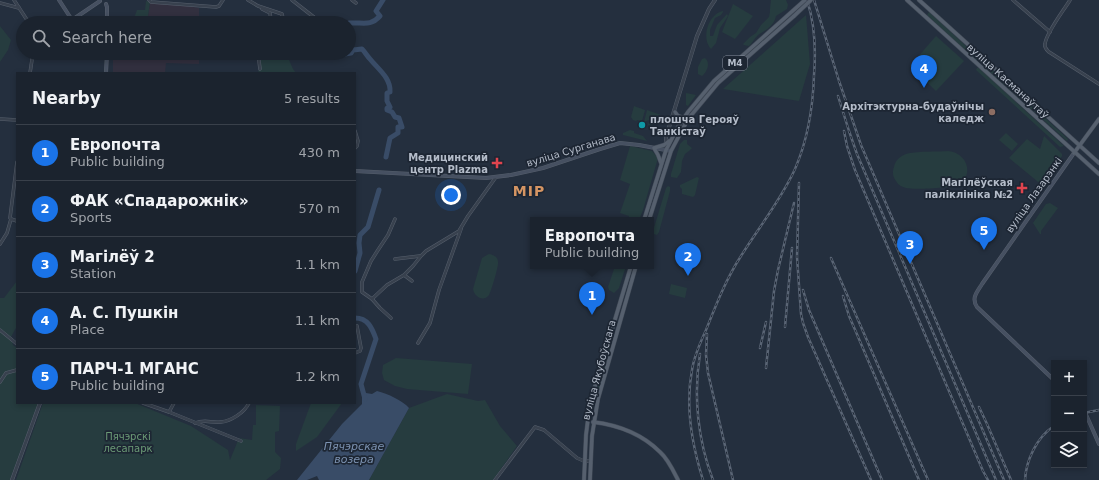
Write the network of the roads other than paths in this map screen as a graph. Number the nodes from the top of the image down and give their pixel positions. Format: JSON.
{"nodes":[{"id":1,"x":14,"y":0,"type":"edge"},
{"id":2,"x":59,"y":0,"type":"edge"},
{"id":3,"x":100,"y":0,"type":"edge"},
{"id":4,"x":149,"y":0,"type":"edge"},
{"id":5,"x":185,"y":0,"type":"edge"},
{"id":6,"x":223,"y":0,"type":"edge"},
{"id":7,"x":248,"y":0,"type":"edge"},
{"id":8,"x":292,"y":0,"type":"edge"},
{"id":9,"x":352,"y":0,"type":"edge"},
{"id":10,"x":715,"y":0,"type":"edge"},
{"id":11,"x":805,"y":0,"type":"edge"},
{"id":12,"x":811,"y":0,"type":"edge"},
{"id":13,"x":907,"y":0,"type":"edge"},
{"id":14,"x":918,"y":0,"type":"edge"},
{"id":15,"x":1013,"y":0,"type":"edge"},
{"id":16,"x":1070,"y":0,"type":"edge"},
{"id":17,"x":107,"y":2,"type":"edge"},
{"id":18,"x":0,"y":3,"type":"edge"},
{"id":19,"x":356,"y":3,"type":"dead end"},
{"id":20,"x":182,"y":4,"type":"junction"},
{"id":21,"x":258,"y":6,"type":"junction"},
{"id":22,"x":20,"y":8,"type":"junction"},
{"id":23,"x":793,"y":14,"type":"junction"},
{"id":24,"x":25,"y":16,"type":"edge"},
{"id":25,"x":69,"y":16,"type":"edge"},
{"id":26,"x":78,"y":16,"type":"edge"},
{"id":27,"x":107,"y":16,"type":"edge"},
{"id":28,"x":270,"y":16,"type":"edge"},
{"id":29,"x":282,"y":16,"type":"edge"},
{"id":30,"x":312,"y":16,"type":"edge"},
{"id":31,"x":1050,"y":32,"type":"junction"},
{"id":32,"x":32,"y":60,"type":"edge"},
{"id":33,"x":106,"y":60,"type":"edge"},
{"id":34,"x":259,"y":60,"type":"edge"},
{"id":35,"x":260,"y":69,"type":"dead end"},
{"id":36,"x":30,"y":72,"type":"edge"},
{"id":37,"x":106,"y":72,"type":"edge"},
{"id":38,"x":1099,"y":84,"type":"edge"},
{"id":39,"x":675,"y":112,"type":"junction"},
{"id":40,"x":0,"y":119,"type":"edge"},
{"id":41,"x":686,"y":119,"type":"junction"},
{"id":42,"x":1099,"y":119,"type":"edge"},
{"id":43,"x":16,"y":120,"type":"edge"},
{"id":44,"x":356,"y":134,"type":"edge"},
{"id":45,"x":671,"y":140,"type":"junction"},
{"id":46,"x":666,"y":144,"type":"junction"},
{"id":47,"x":1079,"y":146,"type":"junction"},
{"id":48,"x":356,"y":147,"type":"edge"},
{"id":49,"x":654,"y":148,"type":"junction"},
{"id":50,"x":668,"y":150,"type":"junction"},
{"id":51,"x":1074,"y":153,"type":"junction"},
{"id":52,"x":1099,"y":163,"type":"edge"},
{"id":53,"x":661,"y":164,"type":"junction"},
{"id":54,"x":16,"y":170,"type":"edge"},
{"id":55,"x":356,"y":171,"type":"edge"},
{"id":56,"x":1099,"y":174,"type":"edge"},
{"id":57,"x":496,"y":177,"type":"junction"},
{"id":58,"x":645,"y":217,"type":"edge"},
{"id":59,"x":650,"y":217,"type":"edge"},
{"id":60,"x":11,"y":219,"type":"junction"},
{"id":61,"x":395,"y":220,"type":"dead end"},
{"id":62,"x":16,"y":221,"type":"edge"},
{"id":63,"x":462,"y":227,"type":"junction"},
{"id":64,"x":0,"y":244,"type":"edge"},
{"id":65,"x":421,"y":256,"type":"junction"},
{"id":66,"x":395,"y":259,"type":"dead end"},
{"id":67,"x":630,"y":269,"type":"edge"},
{"id":68,"x":635,"y":269,"type":"edge"},
{"id":69,"x":404,"y":275,"type":"junction"},
{"id":70,"x":412,"y":281,"type":"dead end"},
{"id":71,"x":372,"y":299,"type":"junction"},
{"id":72,"x":390,"y":318,"type":"dead end"},
{"id":73,"x":357,"y":326,"type":"dead end"},
{"id":74,"x":0,"y":330,"type":"edge"},
{"id":75,"x":16,"y":343,"type":"edge"},
{"id":76,"x":418,"y":343,"type":"dead end"},
{"id":77,"x":356,"y":353,"type":"edge"},
{"id":78,"x":16,"y":370,"type":"edge"},
{"id":79,"x":1051,"y":377,"type":"edge"},
{"id":80,"x":0,"y":382,"type":"edge"},
{"id":81,"x":40,"y":404,"type":"edge"},
{"id":82,"x":146,"y":404,"type":"edge"},
{"id":83,"x":173,"y":404,"type":"edge"},
{"id":84,"x":248,"y":404,"type":"edge"},
{"id":85,"x":169,"y":412,"type":"junction"},
{"id":86,"x":1087,"y":417,"type":"edge"},
{"id":87,"x":587,"y":422,"type":"junction"},
{"id":88,"x":593,"y":422,"type":"junction"},
{"id":89,"x":195,"y":423,"type":"junction"},
{"id":90,"x":241,"y":441,"type":"dead end"},
{"id":91,"x":1099,"y":444,"type":"edge"},
{"id":92,"x":584,"y":460,"type":"junction"},
{"id":93,"x":591,"y":461,"type":"junction"},
{"id":94,"x":12,"y":480,"type":"edge"},
{"id":95,"x":495,"y":480,"type":"edge"},
{"id":96,"x":584,"y":480,"type":"edge"},
{"id":97,"x":590,"y":480,"type":"edge"},
{"id":98,"x":678,"y":480,"type":"edge"}],
"edges":[{"from":1,"to":22,"type":"street"},
{"from":2,"to":25,"type":"main road"},
{"from":3,"to":17,"type":"main road"},
{"from":3,"to":26,"type":"main road"},
{"from":4,"to":20,"type":"street"},
{"from":5,"to":20,"type":"street"},
{"from":6,"to":20,"type":"street"},
{"from":7,"to":21,"type":"street"},
{"from":8,"to":30,"type":"street"},
{"from":9,"to":19,"type":"street"},
{"from":10,"to":39,"type":"street"},
{"from":11,"to":23,"type":"main road","number":"М4"},
{"from":12,"to":23,"type":"main road","number":"М4","bridge":true},
{"from":13,"to":51,"type":"main road","name":"вуліца Касманаўтаў"},
{"from":14,"to":47,"type":"main road","name":"вуліца Касманаўтаў"},
{"from":15,"to":31,"type":"street"},
{"from":16,"to":31,"type":"street"},
{"from":17,"to":27,"type":"main road"},
{"from":18,"to":22,"type":"street"},
{"from":21,"to":28,"type":"street"},
{"from":21,"to":29,"type":"street"},
{"from":22,"to":24,"type":"street"},
{"from":23,"to":41,"type":"main road","number":"М4"},
{"from":31,"to":38,"type":"street"},
{"from":32,"to":36,"type":"street"},
{"from":33,"to":37,"type":"main road"},
{"from":34,"to":35,"type":"street"},
{"from":39,"to":41,"type":"main road"},
{"from":39,"to":46,"type":"street"},
{"from":40,"to":43,"type":"street"},
{"from":41,"to":45,"type":"main road","number":"М4"},
{"from":41,"to":50,"type":"main road","number":"М4"},
{"from":42,"to":47,"type":"main road","name":"вуліца Лазарэнкі"},
{"from":44,"to":48,"type":"street"},
{"from":45,"to":46,"type":"main road"},
{"from":45,"to":50,"type":"main road","number":"М4"},
{"from":46,"to":49,"type":"main road"},
{"from":46,"to":50,"type":"street"},
{"from":47,"to":51,"type":"main road","name":"вуліца Лазарэнкі"},
{"from":47,"to":52,"type":"main road","name":"вуліца Касманаўтаў"},
{"from":49,"to":50,"type":"main road","name":"вуліца Сурганава"},
{"from":49,"to":53,"type":"main road"},
{"from":49,"to":57,"type":"main road","name":"вуліца Сурганава"},
{"from":50,"to":53,"type":"main road","number":"М4"},
{"from":50,"to":59,"type":"main road","number":"М4"},
{"from":51,"to":56,"type":"main road","name":"вуліца Касманаўтаў"},
{"from":51,"to":79,"type":"main road","name":"вуліца Лазарэнкі"},
{"from":53,"to":58,"type":"main road","number":"М4"},
{"from":54,"to":60,"type":"street"},
{"from":55,"to":57,"type":"main road","name":"вуліца Сурганава"},
{"from":57,"to":63,"type":"street"},
{"from":60,"to":62,"type":"street"},
{"from":60,"to":64,"type":"street"},
{"from":61,"to":71,"type":"street"},
{"from":63,"to":65,"type":"street"},
{"from":63,"to":76,"type":"street"},
{"from":65,"to":66,"type":"street"},
{"from":65,"to":69,"type":"street"},
{"from":67,"to":87,"type":"main road","name":"вуліца Якубоўскага"},
{"from":68,"to":88,"type":"main road","name":"вуліца Якубоўскага"},
{"from":69,"to":70,"type":"street"},
{"from":69,"to":71,"type":"street"},
{"from":71,"to":72,"type":"street"},
{"from":73,"to":77,"type":"street"},
{"from":74,"to":75,"type":"street"},
{"from":78,"to":80,"type":"street"},
{"from":81,"to":94,"type":"street"},
{"from":82,"to":85,"type":"street"},
{"from":83,"to":85,"type":"street"},
{"from":84,"to":89,"type":"street"},
{"from":85,"to":89,"type":"street"},
{"from":86,"to":91,"type":"main road"},
{"from":87,"to":88,"type":"main road"},
{"from":87,"to":92,"type":"main road","name":"вуліца Якубоўскага"},
{"from":88,"to":93,"type":"main road","name":"вуліца Якубоўскага"},
{"from":88,"to":98,"type":"main road"},
{"from":89,"to":90,"type":"street"},
{"from":92,"to":93,"type":"street"},
{"from":92,"to":95,"type":"street"},
{"from":92,"to":96,"type":"main road","name":"вуліца Якубоўскага"},
{"from":93,"to":97,"type":"main road","name":"вуліца Якубоўскага"}]}
